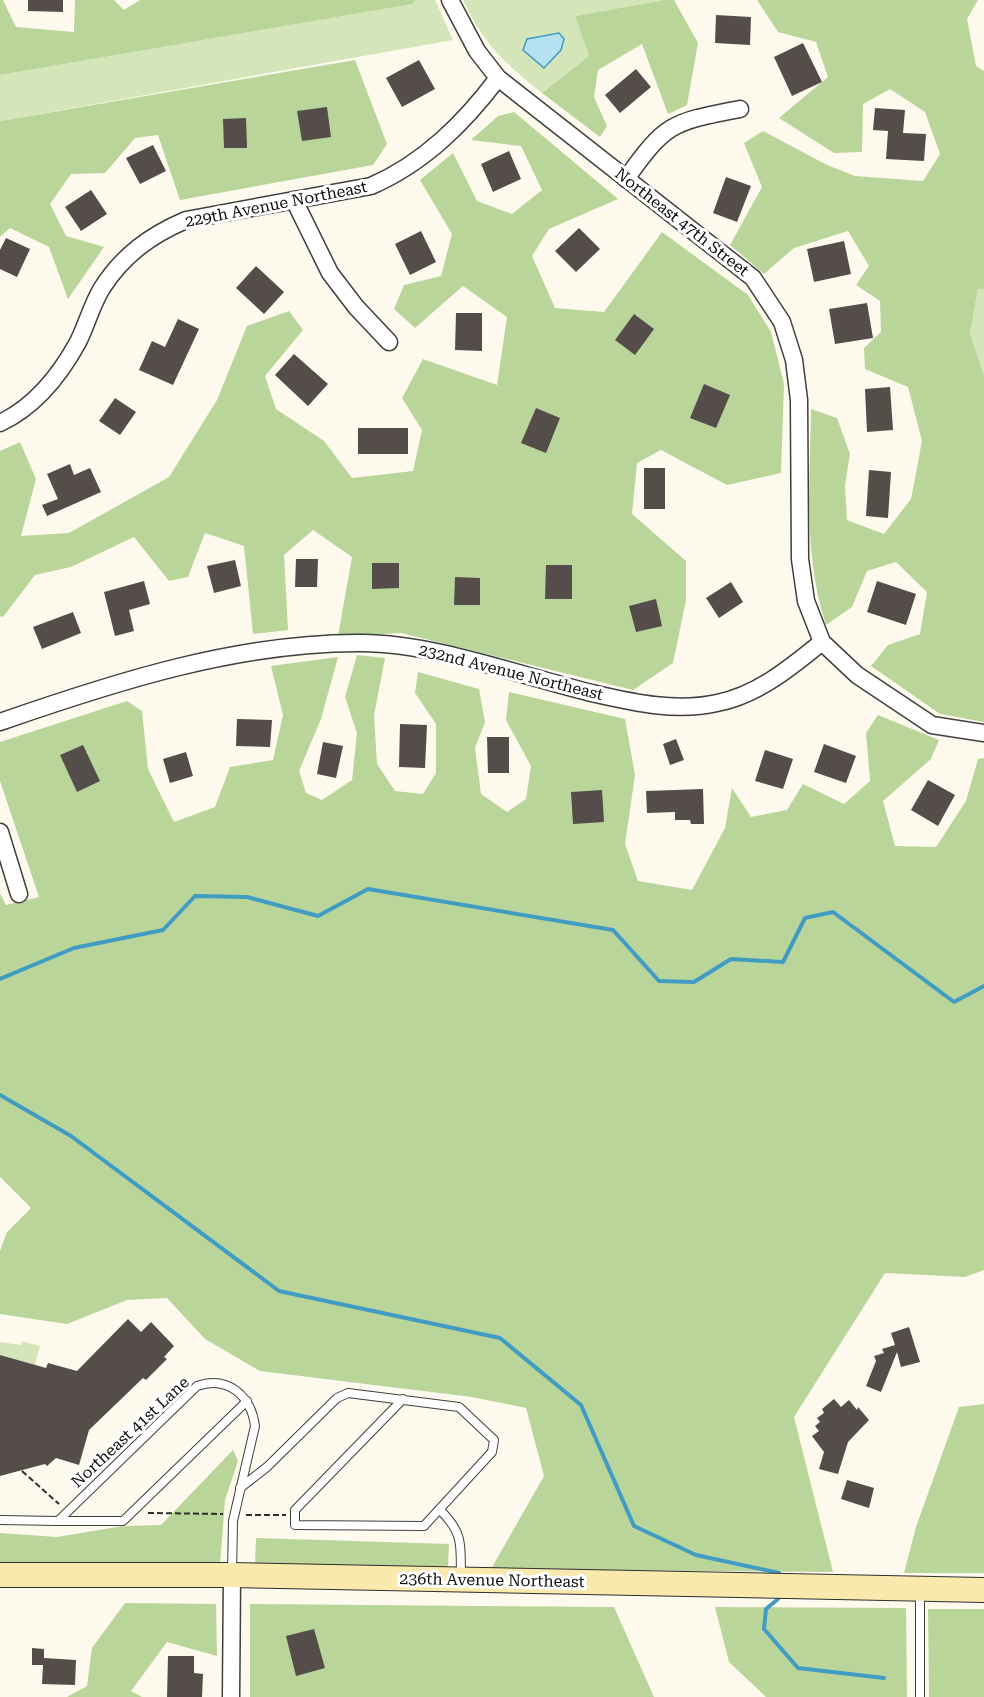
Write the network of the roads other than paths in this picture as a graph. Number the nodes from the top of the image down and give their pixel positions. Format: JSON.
{"nodes":[{"id":1,"x":450,"y":0,"type":"edge"},
{"id":2,"x":498,"y":78,"type":"junction"},
{"id":3,"x":740,"y":109,"type":"dead end"},
{"id":4,"x":626,"y":179,"type":"junction"},
{"id":5,"x":294,"y":200,"type":"junction"},
{"id":6,"x":389,"y":342,"type":"dead end"},
{"id":7,"x":0,"y":423,"type":"edge"},
{"id":8,"x":822,"y":642,"type":"junction"},
{"id":9,"x":0,"y":722,"type":"edge"},
{"id":10,"x":984,"y":733,"type":"edge"},
{"id":11,"x":0,"y":832,"type":"edge"},
{"id":12,"x":19,"y":894,"type":"dead end"},
{"id":13,"x":403,"y":1400,"type":"junction"},
{"id":14,"x":247,"y":1401,"type":"junction"},
{"id":15,"x":240,"y":1488,"type":"junction"},
{"id":16,"x":441,"y":1511,"type":"junction"},
{"id":17,"x":0,"y":1520,"type":"edge"},
{"id":18,"x":58,"y":1521,"type":"junction"},
{"id":19,"x":0,"y":1575,"type":"edge"},
{"id":20,"x":232,"y":1575,"type":"junction"},
{"id":21,"x":461,"y":1579,"type":"junction"},
{"id":22,"x":920,"y":1588,"type":"junction"},
{"id":23,"x":984,"y":1590,"type":"edge"},
{"id":24,"x":231,"y":1697,"type":"edge"},
{"id":25,"x":920,"y":1697,"type":"edge"}],
"edges":[{"from":1,"to":2,"type":"street","name":"Northeast 47th Street"},
{"from":2,"to":4,"type":"street","name":"Northeast 47th Street"},
{"from":2,"to":5,"type":"street","name":"229th Avenue Northeast"},
{"from":3,"to":4,"type":"street"},
{"from":4,"to":8,"type":"street","name":"Northeast 47th Street"},
{"from":5,"to":6,"type":"street"},
{"from":5,"to":7,"type":"street","name":"229th Avenue Northeast"},
{"from":8,"to":9,"type":"street","name":"232nd Avenue Northeast"},
{"from":8,"to":10,"type":"street"},
{"from":11,"to":12,"type":"street"},
{"from":13,"to":15,"type":"lane"},
{"from":13,"to":16,"type":"lane"},
{"from":13,"to":16,"type":"lane"},
{"from":14,"to":15,"type":"lane"},
{"from":14,"to":18,"type":"lane"},
{"from":14,"to":18,"type":"lane","name":"Northeast 41st Lane"},
{"from":15,"to":20,"type":"lane"},
{"from":16,"to":21,"type":"lane"},
{"from":17,"to":18,"type":"lane"},
{"from":19,"to":20,"type":"street","name":"236th Avenue Northeast"},
{"from":20,"to":21,"type":"street","name":"236th Avenue Northeast"},
{"from":20,"to":24,"type":"street"},
{"from":21,"to":22,"type":"street","name":"236th Avenue Northeast"},
{"from":22,"to":23,"type":"street","name":"236th Avenue Northeast"},
{"from":22,"to":25,"type":"lane"}]}
